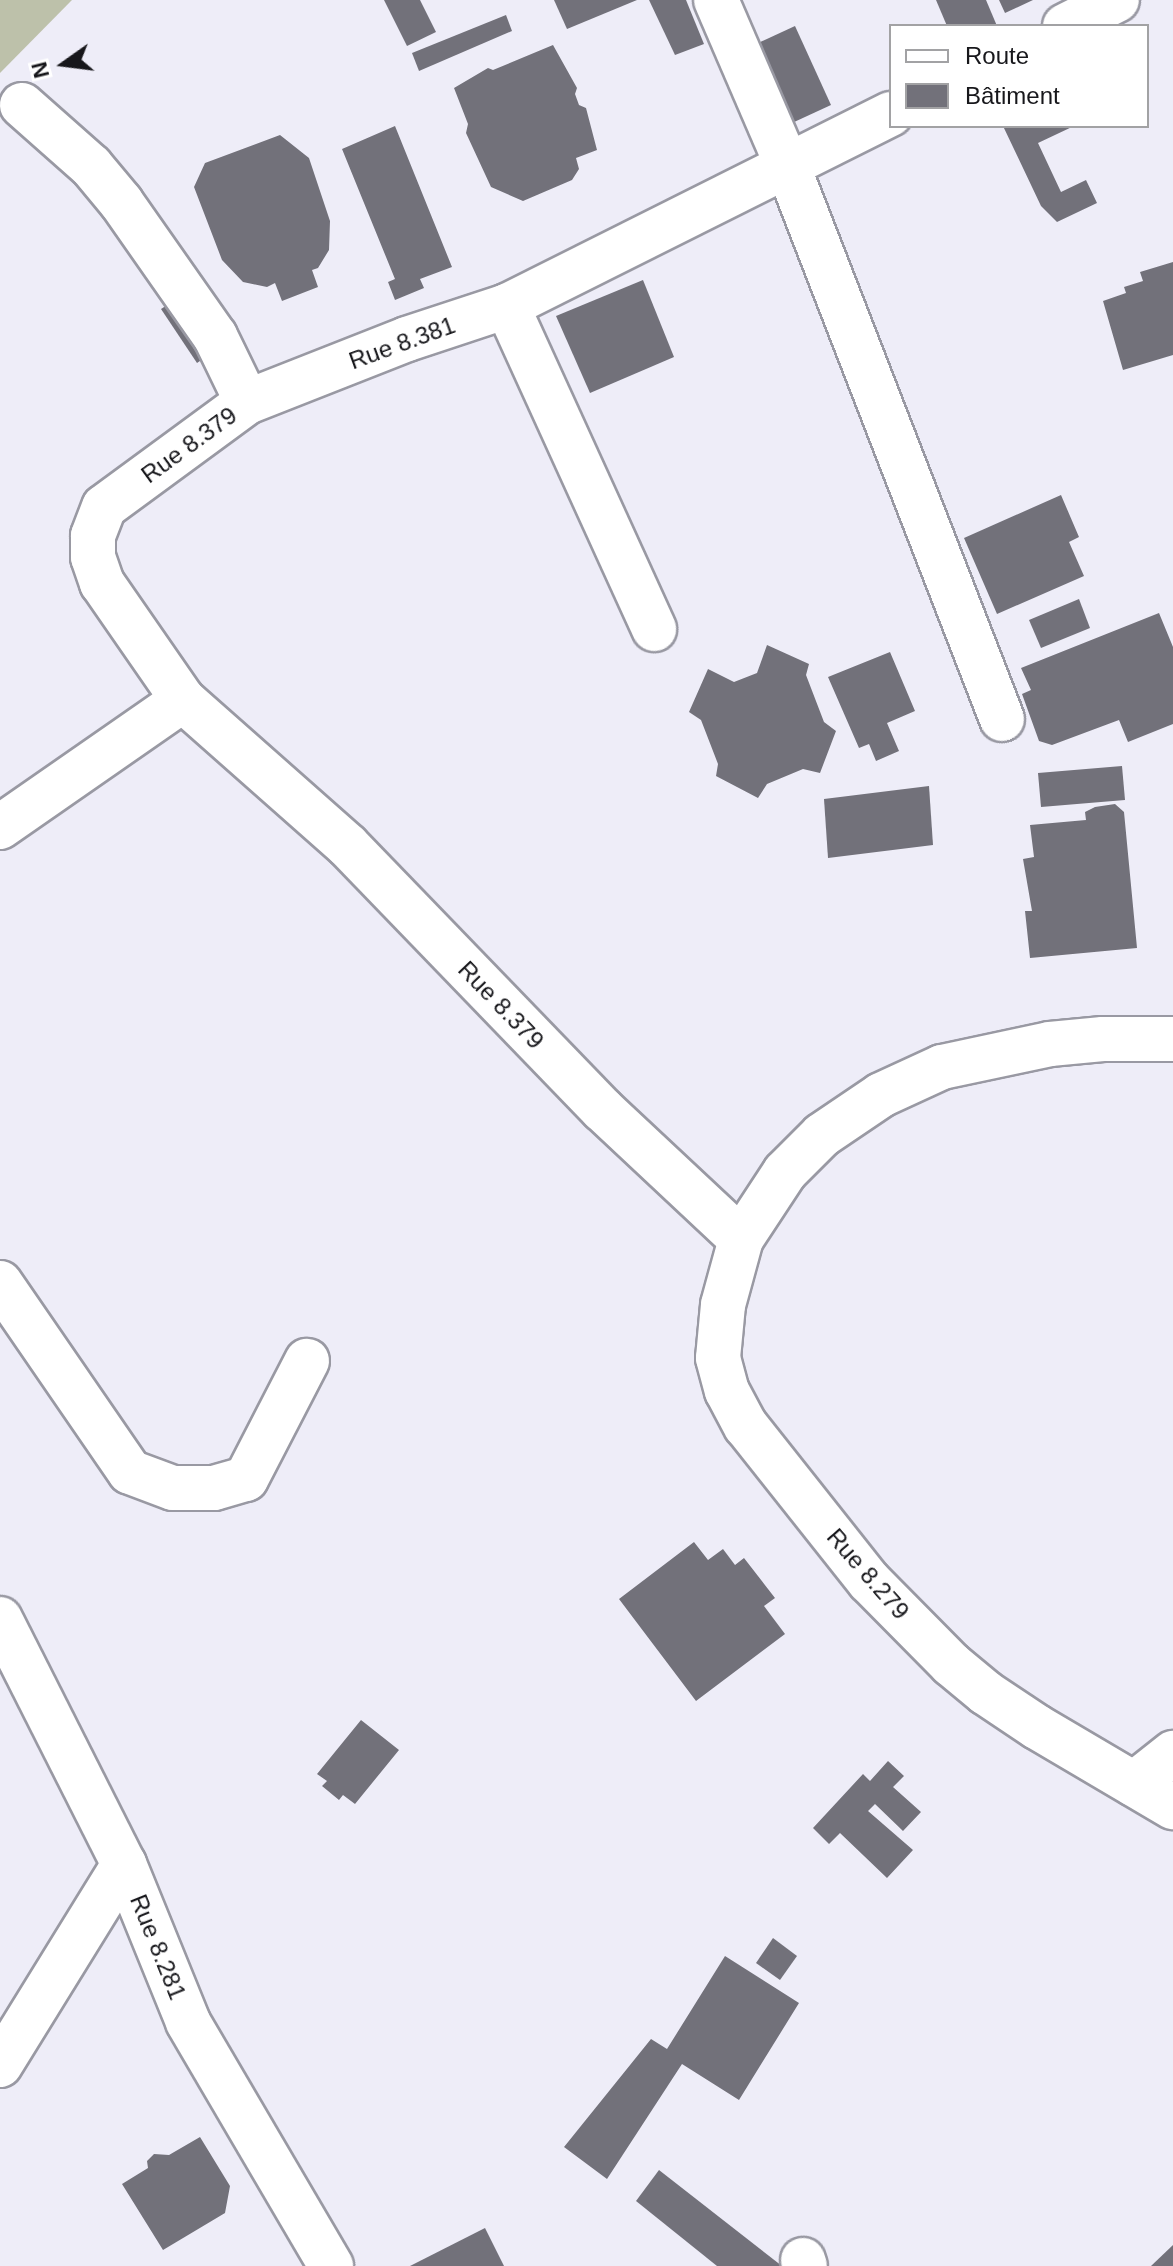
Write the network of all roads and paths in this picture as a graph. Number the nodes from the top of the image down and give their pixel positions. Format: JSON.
{"nodes":[{"id":1,"x":716,"y":0,"type":"edge"},
{"id":2,"x":1117,"y":0,"type":"edge"},
{"id":3,"x":1069,"y":24,"type":"edge"},
{"id":4,"x":22,"y":105,"type":"dead end"},
{"id":5,"x":889,"y":115,"type":"edge"},
{"id":6,"x":788,"y":167,"type":"junction"},
{"id":7,"x":507,"y":306,"type":"junction"},
{"id":8,"x":247,"y":402,"type":"junction"},
{"id":9,"x":654,"y":629,"type":"dead end"},
{"id":10,"x":183,"y":700,"type":"junction"},
{"id":11,"x":1002,"y":719,"type":"dead end"},
{"id":12,"x":0,"y":827,"type":"edge"},
{"id":13,"x":1173,"y":1039,"type":"edge"},
{"id":14,"x":741,"y":1239,"type":"junction"},
{"id":15,"x":0,"y":1283,"type":"edge"},
{"id":16,"x":307,"y":1361,"type":"dead end"},
{"id":17,"x":0,"y":1619,"type":"edge"},
{"id":18,"x":1173,"y":1753,"type":"edge"},
{"id":19,"x":1134,"y":1784,"type":"junction"},
{"id":20,"x":1173,"y":1807,"type":"edge"},
{"id":21,"x":124,"y":1864,"type":"junction"},
{"id":22,"x":0,"y":2065,"type":"edge"},
{"id":23,"x":331,"y":2266,"type":"edge"}],
"edges":[{"from":1,"to":6,"type":"street"},
{"from":2,"to":3,"type":"street"},
{"from":4,"to":8,"type":"street"},
{"from":5,"to":6,"type":"street","name":"Rue 8.381"},
{"from":6,"to":7,"type":"street","name":"Rue 8.381"},
{"from":6,"to":11,"type":"street"},
{"from":7,"to":8,"type":"street","name":"Rue 8.381"},
{"from":7,"to":9,"type":"street"},
{"from":8,"to":10,"type":"street","name":"Rue 8.379"},
{"from":10,"to":12,"type":"street"},
{"from":10,"to":14,"type":"street","name":"Rue 8.379"},
{"from":13,"to":14,"type":"street"},
{"from":14,"to":19,"type":"street","name":"Rue 8.279"},
{"from":15,"to":16,"type":"street"},
{"from":17,"to":21,"type":"street","name":"Rue 8.281"},
{"from":18,"to":19,"type":"street"},
{"from":19,"to":20,"type":"street","name":"Rue 8.279"},
{"from":21,"to":22,"type":"street"},
{"from":21,"to":23,"type":"street","name":"Rue 8.281"}]}
